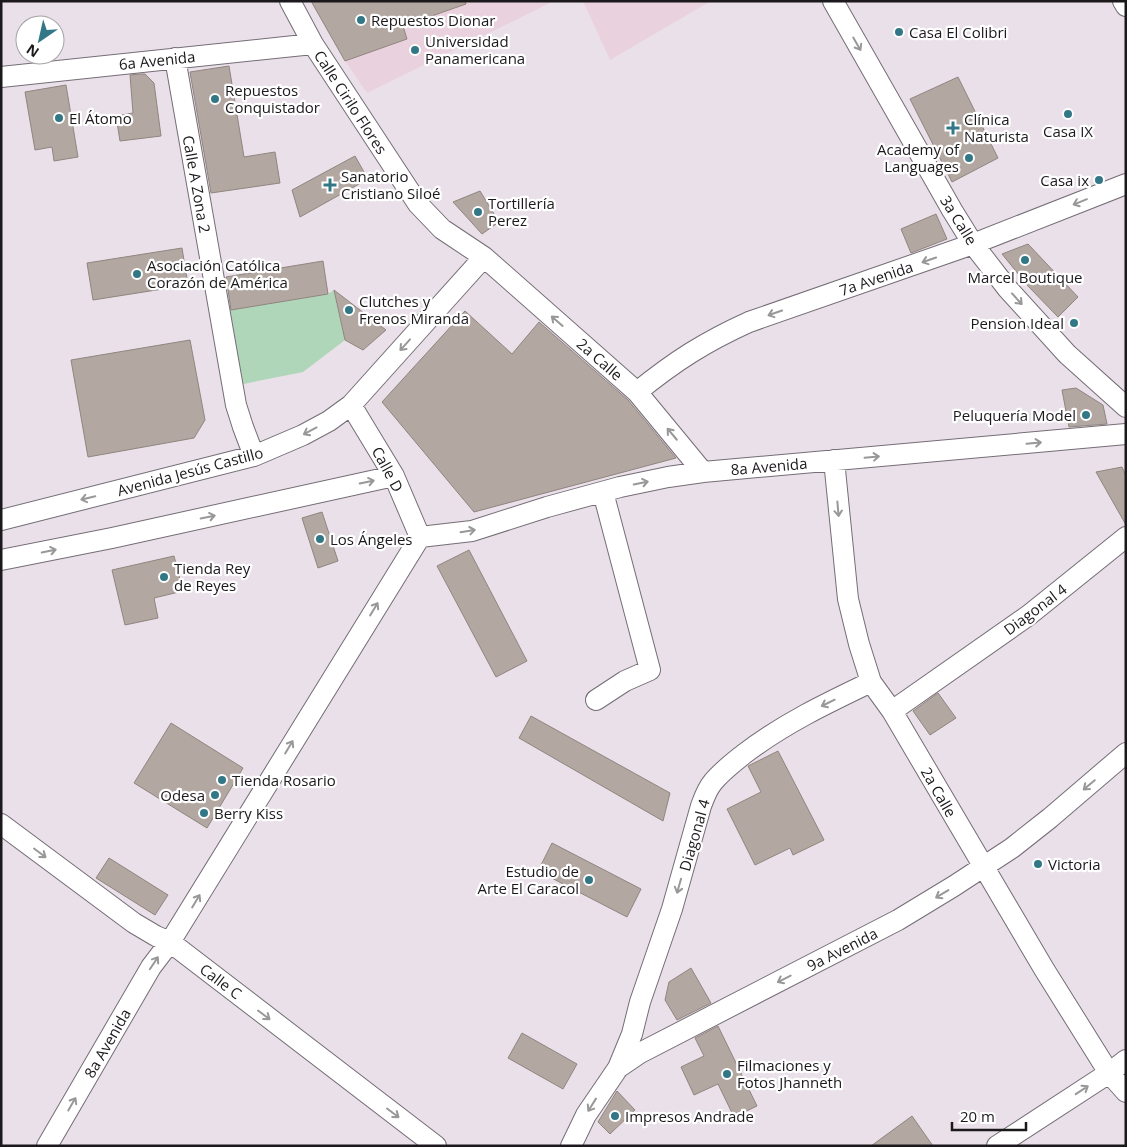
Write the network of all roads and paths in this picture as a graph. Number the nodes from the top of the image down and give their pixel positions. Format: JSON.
{"nodes":[{"id":1,"x":290,"y":1,"type":"edge"},
{"id":2,"x":833,"y":1,"type":"edge"},
{"id":3,"x":1122,"y":1,"type":"edge"},
{"id":4,"x":1126,"y":6,"type":"edge"},
{"id":5,"x":313,"y":44,"type":"junction"},
{"id":6,"x":175,"y":58,"type":"junction"},
{"id":7,"x":1,"y":77,"type":"edge"},
{"id":8,"x":1126,"y":184,"type":"edge"},
{"id":9,"x":974,"y":244,"type":"junction"},
{"id":10,"x":484,"y":257,"type":"junction"},
{"id":11,"x":637,"y":392,"type":"junction"},
{"id":12,"x":351,"y":405,"type":"junction"},
{"id":13,"x":1126,"y":407,"type":"edge"},
{"id":14,"x":1126,"y":434,"type":"edge"},
{"id":15,"x":254,"y":456,"type":"junction"},
{"id":16,"x":834,"y":460,"type":"junction"},
{"id":17,"x":703,"y":472,"type":"junction"},
{"id":18,"x":394,"y":476,"type":"junction"},
{"id":19,"x":603,"y":492,"type":"junction"},
{"id":20,"x":1,"y":520,"type":"edge"},
{"id":21,"x":420,"y":537,"type":"junction"},
{"id":22,"x":1126,"y":537,"type":"edge"},
{"id":23,"x":1,"y":560,"type":"edge"},
{"id":24,"x":872,"y":682,"type":"junction"},
{"id":25,"x":596,"y":700,"type":"dead end"},
{"id":26,"x":892,"y":711,"type":"junction"},
{"id":27,"x":1126,"y":754,"type":"edge"},
{"id":28,"x":1,"y":824,"type":"edge"},
{"id":29,"x":983,"y":868,"type":"junction"},
{"id":30,"x":170,"y":942,"type":"junction"},
{"id":31,"x":1126,"y":1060,"type":"edge"},
{"id":32,"x":618,"y":1068,"type":"junction"},
{"id":33,"x":1109,"y":1073,"type":"junction"},
{"id":34,"x":1126,"y":1092,"type":"edge"},
{"id":35,"x":47,"y":1146,"type":"edge"},
{"id":36,"x":436,"y":1146,"type":"edge"},
{"id":37,"x":571,"y":1146,"type":"edge"},
{"id":38,"x":997,"y":1146,"type":"edge"}],
"edges":[{"from":1,"to":5,"type":"street","name":"Calle Cirilo Flores"},
{"from":2,"to":9,"type":"street","name":"3a Calle","one_way":true},
{"from":3,"to":4,"type":"street"},
{"from":5,"to":6,"type":"street","name":"6a Avenida"},
{"from":5,"to":10,"type":"street","name":"Calle Cirilo Flores"},
{"from":6,"to":7,"type":"street","name":"6a Avenida"},
{"from":6,"to":15,"type":"street","name":"Calle A Zona 2"},
{"from":8,"to":9,"type":"street","name":"7a Avenida","one_way":true},
{"from":9,"to":11,"type":"street","name":"7a Avenida","one_way":true},
{"from":9,"to":13,"type":"street","name":"3a Calle","one_way":true},
{"from":11,"to":10,"type":"street","name":"2a Calle","one_way":true},
{"from":10,"to":12,"type":"street","name":"Avenida Jesús Castillo","one_way":true},
{"from":17,"to":11,"type":"street","name":"2a Calle","one_way":true},
{"from":12,"to":15,"type":"street","name":"Avenida Jesús Castillo","one_way":true},
{"from":12,"to":18,"type":"street","name":"Calle D"},
{"from":16,"to":14,"type":"street","name":"8a Avenida","one_way":true},
{"from":15,"to":20,"type":"street","name":"Avenida Jesús Castillo","one_way":true},
{"from":16,"to":17,"type":"street","name":"8a Avenida"},
{"from":16,"to":24,"type":"street","name":"2a Calle","one_way":true},
{"from":19,"to":17,"type":"street","name":"8a Avenida","one_way":true},
{"from":18,"to":21,"type":"street","name":"Calle D"},
{"from":23,"to":18,"type":"street","one_way":true},
{"from":21,"to":19,"type":"street","name":"8a Avenida","one_way":true},
{"from":19,"to":25,"type":"street"},
{"from":30,"to":21,"type":"street","name":"8a Avenida","one_way":true},
{"from":22,"to":26,"type":"street","name":"Diagonal 4"},
{"from":24,"to":26,"type":"street","name":"2a Calle"},
{"from":24,"to":32,"type":"street","name":"Diagonal 4","one_way":true},
{"from":26,"to":29,"type":"street","name":"2a Calle"},
{"from":27,"to":29,"type":"street","name":"9a Avenida","one_way":true},
{"from":28,"to":30,"type":"street","name":"Calle C","one_way":true},
{"from":29,"to":32,"type":"street","name":"9a Avenida","one_way":true},
{"from":29,"to":33,"type":"street","name":"2a Calle"},
{"from":35,"to":30,"type":"street","name":"8a Avenida","one_way":true},
{"from":30,"to":36,"type":"street","name":"Calle C","one_way":true},
{"from":31,"to":33,"type":"street"},
{"from":32,"to":37,"type":"street","name":"9a Avenida","one_way":true},
{"from":33,"to":34,"type":"street","name":"2a Calle"},
{"from":38,"to":33,"type":"street","one_way":true}]}
